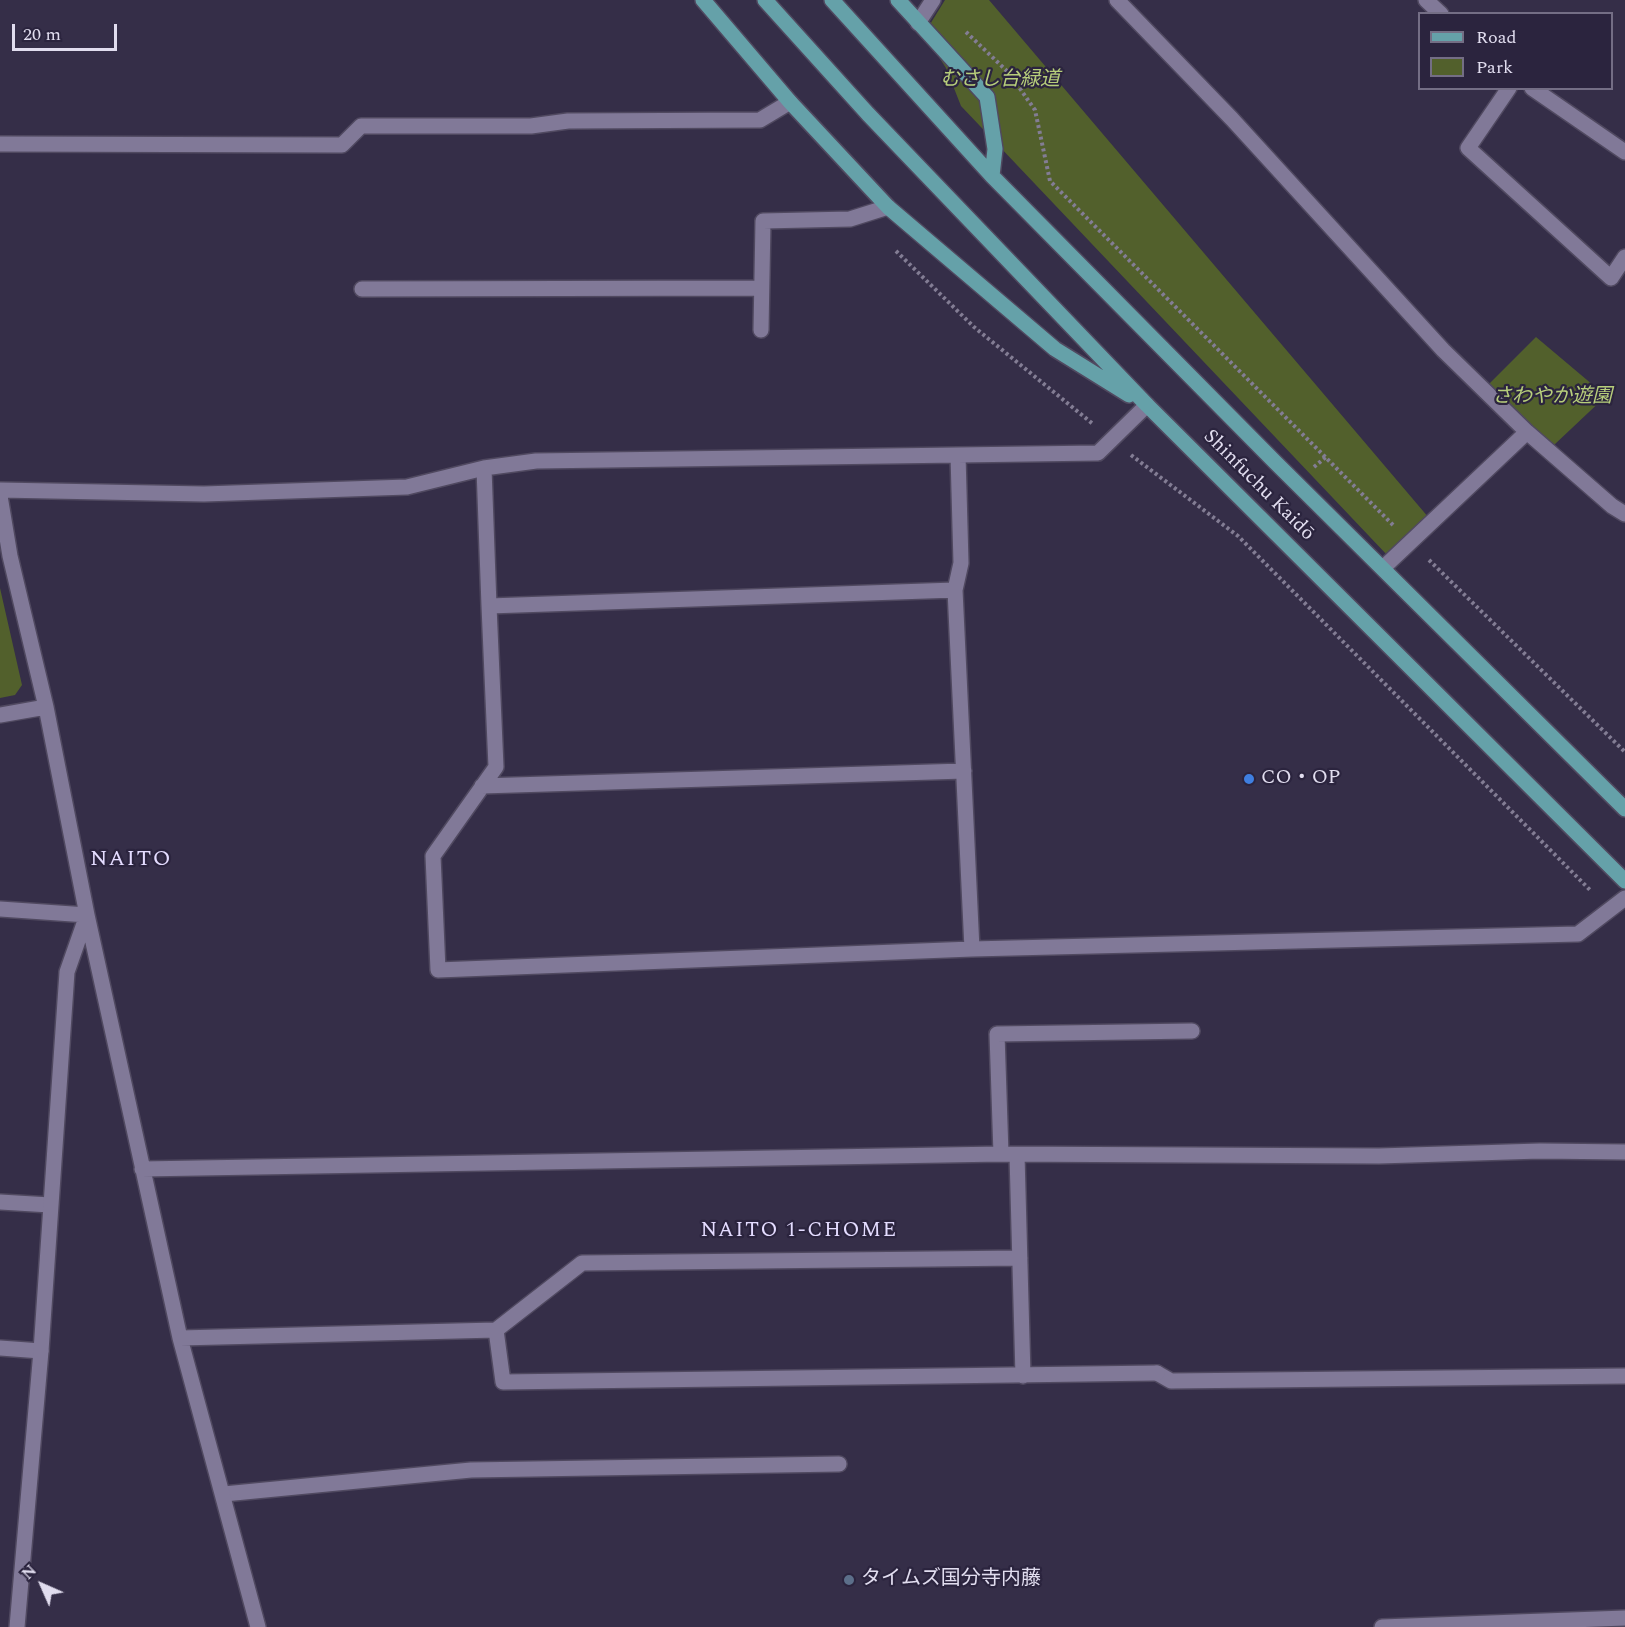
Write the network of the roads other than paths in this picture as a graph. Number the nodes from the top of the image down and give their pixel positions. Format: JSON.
{"nodes":[{"id":1,"x":703,"y":0,"type":"edge"},
{"id":2,"x":765,"y":0,"type":"edge"},
{"id":3,"x":832,"y":0,"type":"edge"},
{"id":4,"x":898,"y":0,"type":"edge"},
{"id":5,"x":933,"y":0,"type":"edge"},
{"id":6,"x":1117,"y":0,"type":"edge"},
{"id":7,"x":1426,"y":0,"type":"edge"},
{"id":8,"x":1439,"y":12,"type":"edge"},
{"id":9,"x":918,"y":23,"type":"junction"},
{"id":10,"x":1508,"y":90,"type":"edge"},
{"id":11,"x":1535,"y":90,"type":"edge"},
{"id":12,"x":790,"y":102,"type":"junction"},
{"id":13,"x":0,"y":144,"type":"edge"},
{"id":14,"x":1625,"y":152,"type":"edge"},
{"id":15,"x":992,"y":176,"type":"junction"},
{"id":16,"x":888,"y":207,"type":"junction"},
{"id":17,"x":1625,"y":257,"type":"edge"},
{"id":18,"x":760,"y":288,"type":"junction"},
{"id":19,"x":362,"y":289,"type":"dead end"},
{"id":20,"x":761,"y":330,"type":"dead end"},
{"id":21,"x":1147,"y":405,"type":"junction"},
{"id":22,"x":1527,"y":432,"type":"junction"},
{"id":23,"x":958,"y":456,"type":"junction"},
{"id":24,"x":484,"y":468,"type":"junction"},
{"id":25,"x":0,"y":490,"type":"edge"},
{"id":26,"x":0,"y":496,"type":"edge"},
{"id":27,"x":1625,"y":514,"type":"edge"},
{"id":28,"x":5,"y":554,"type":"edge"},
{"id":29,"x":1383,"y":568,"type":"junction"},
{"id":30,"x":955,"y":590,"type":"junction"},
{"id":31,"x":489,"y":606,"type":"junction"},
{"id":32,"x":46,"y":707,"type":"junction"},
{"id":33,"x":0,"y":715,"type":"edge"},
{"id":34,"x":964,"y":771,"type":"junction"},
{"id":35,"x":482,"y":786,"type":"junction"},
{"id":36,"x":1625,"y":809,"type":"edge"},
{"id":37,"x":1625,"y":881,"type":"edge"},
{"id":38,"x":1625,"y":898,"type":"edge"},
{"id":39,"x":0,"y":909,"type":"edge"},
{"id":40,"x":87,"y":915,"type":"junction"},
{"id":41,"x":972,"y":949,"type":"junction"},
{"id":42,"x":1192,"y":1031,"type":"dead end"},
{"id":43,"x":1625,"y":1152,"type":"edge"},
{"id":44,"x":1009,"y":1154,"type":"junction"},
{"id":45,"x":142,"y":1169,"type":"junction"},
{"id":46,"x":0,"y":1202,"type":"edge"},
{"id":47,"x":50,"y":1204,"type":"junction"},
{"id":48,"x":1020,"y":1258,"type":"junction"},
{"id":49,"x":496,"y":1330,"type":"junction"},
{"id":50,"x":180,"y":1338,"type":"junction"},
{"id":51,"x":0,"y":1348,"type":"edge"},
{"id":52,"x":41,"y":1351,"type":"junction"},
{"id":53,"x":1023,"y":1376,"type":"junction"},
{"id":54,"x":1625,"y":1376,"type":"edge"},
{"id":55,"x":839,"y":1464,"type":"dead end"},
{"id":56,"x":224,"y":1494,"type":"junction"},
{"id":57,"x":1625,"y":1618,"type":"edge"},
{"id":58,"x":17,"y":1627,"type":"edge"},
{"id":59,"x":258,"y":1627,"type":"edge"},
{"id":60,"x":1382,"y":1627,"type":"edge"}],
"edges":[{"from":1,"to":12,"type":"main road"},
{"from":2,"to":21,"type":"main road","name":"Shinfuchu Kaidō"},
{"from":3,"to":15,"type":"main road","name":"Shinfuchu Kaidō"},
{"from":4,"to":9,"type":"main road"},
{"from":5,"to":9,"type":"street"},
{"from":6,"to":22,"type":"street"},
{"from":7,"to":8,"type":"street"},
{"from":9,"to":15,"type":"main road"},
{"from":10,"to":17,"type":"street"},
{"from":11,"to":14,"type":"street"},
{"from":12,"to":13,"type":"street"},
{"from":12,"to":16,"type":"main road"},
{"from":15,"to":29,"type":"main road","name":"Shinfuchu Kaidō"},
{"from":16,"to":18,"type":"street"},
{"from":16,"to":21,"type":"main road"},
{"from":18,"to":19,"type":"street"},
{"from":18,"to":20,"type":"street"},
{"from":21,"to":23,"type":"street"},
{"from":21,"to":37,"type":"main road","name":"Shinfuchu Kaidō"},
{"from":22,"to":27,"type":"street"},
{"from":22,"to":29,"type":"street"},
{"from":23,"to":24,"type":"street"},
{"from":23,"to":30,"type":"street"},
{"from":24,"to":25,"type":"street"},
{"from":24,"to":31,"type":"street"},
{"from":26,"to":28,"type":"street"},
{"from":28,"to":32,"type":"street"},
{"from":29,"to":36,"type":"main road","name":"Shinfuchu Kaidō"},
{"from":30,"to":31,"type":"street"},
{"from":30,"to":34,"type":"street"},
{"from":31,"to":35,"type":"street"},
{"from":32,"to":33,"type":"street"},
{"from":32,"to":40,"type":"street"},
{"from":34,"to":35,"type":"street"},
{"from":34,"to":41,"type":"street"},
{"from":35,"to":41,"type":"street"},
{"from":38,"to":41,"type":"street"},
{"from":39,"to":40,"type":"street"},
{"from":40,"to":45,"type":"street"},
{"from":40,"to":47,"type":"street"},
{"from":42,"to":44,"type":"street"},
{"from":43,"to":44,"type":"street"},
{"from":44,"to":45,"type":"street"},
{"from":44,"to":48,"type":"street"},
{"from":45,"to":50,"type":"street"},
{"from":46,"to":47,"type":"street"},
{"from":47,"to":52,"type":"street"},
{"from":48,"to":49,"type":"street"},
{"from":48,"to":53,"type":"street"},
{"from":49,"to":50,"type":"street"},
{"from":49,"to":53,"type":"street"},
{"from":50,"to":56,"type":"street"},
{"from":51,"to":52,"type":"street"},
{"from":52,"to":58,"type":"street"},
{"from":53,"to":54,"type":"street"},
{"from":55,"to":56,"type":"street"},
{"from":56,"to":59,"type":"street"},
{"from":57,"to":60,"type":"street"}]}
